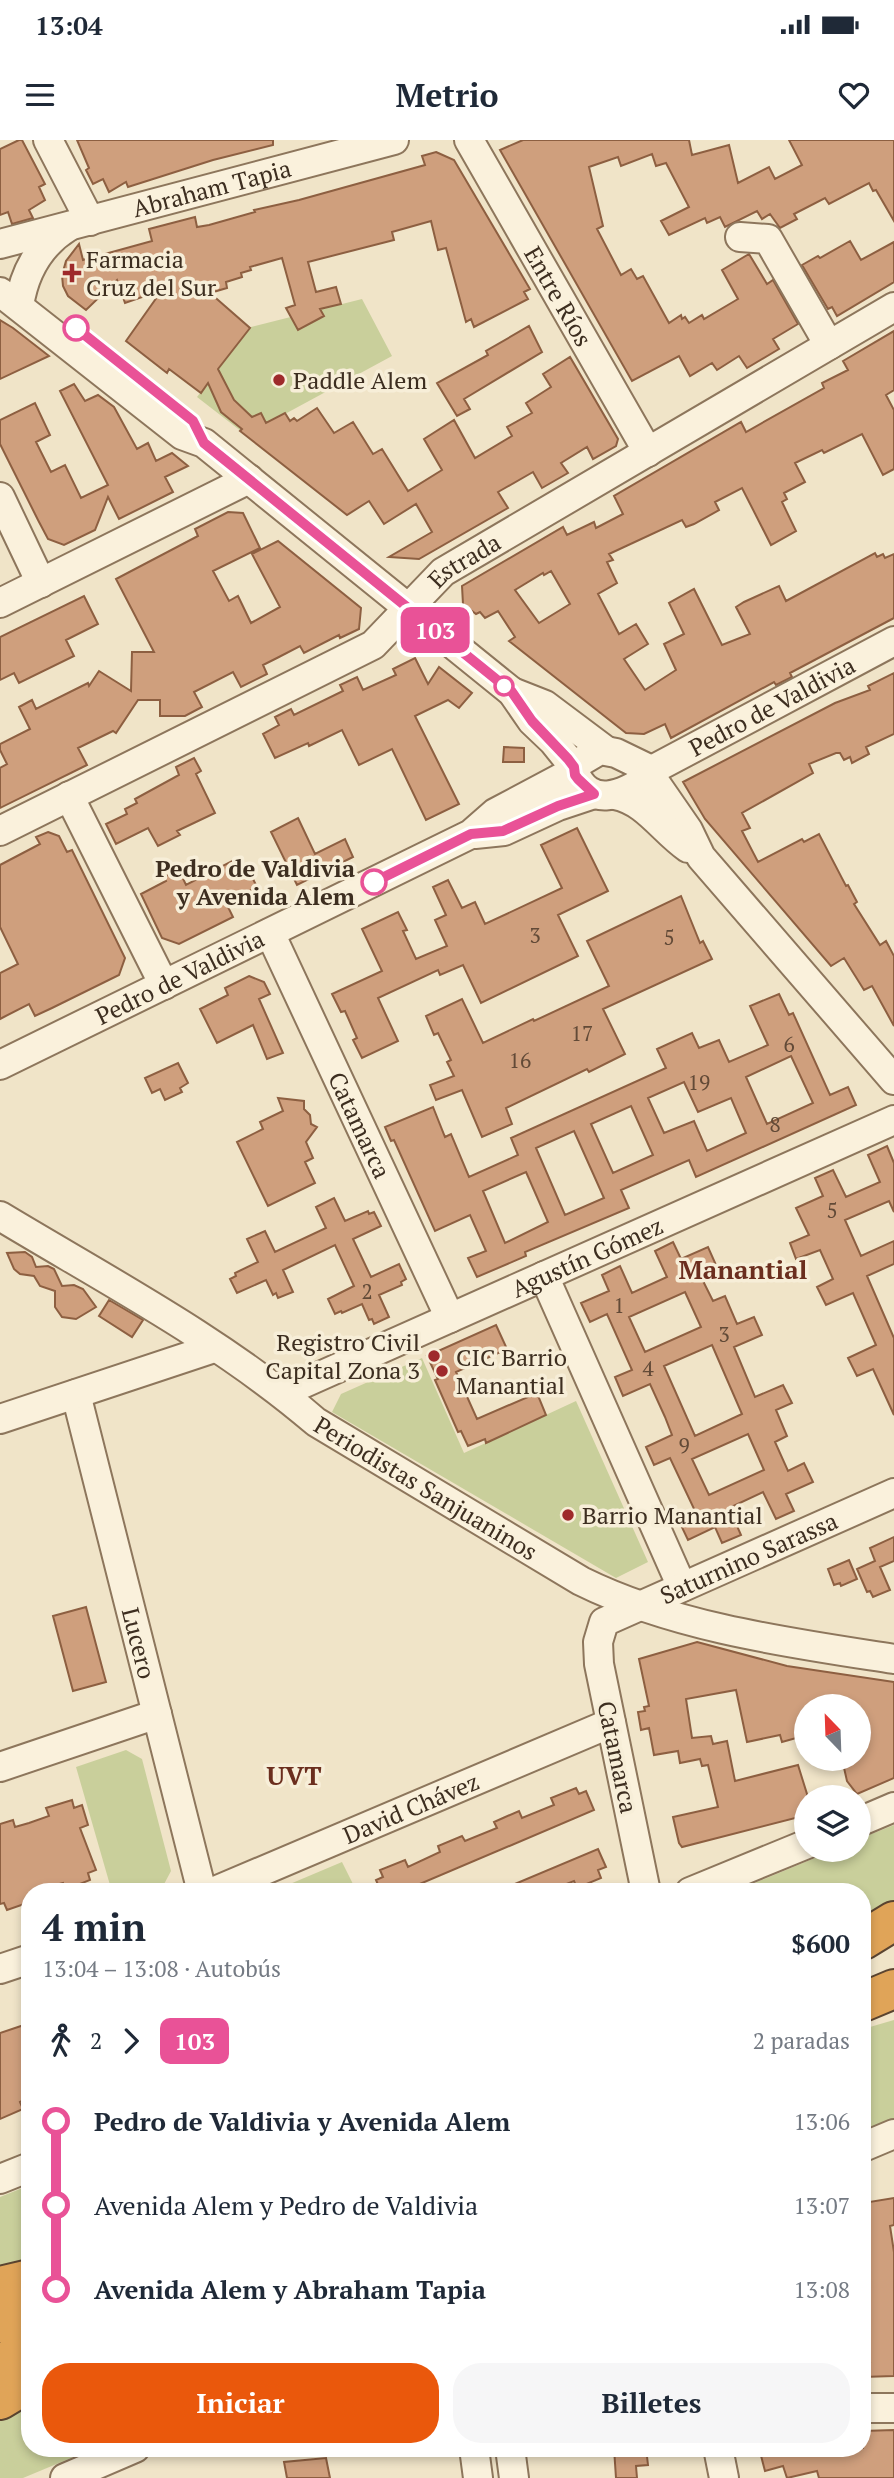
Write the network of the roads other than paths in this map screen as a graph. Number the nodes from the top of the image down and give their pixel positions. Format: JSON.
{"nodes":[{"id":1,"x":48,"y":140,"type":"edge"},
{"id":2,"x":394,"y":140,"type":"edge"},
{"id":3,"x":469,"y":140,"type":"edge"},
{"id":4,"x":80,"y":223,"type":"junction"},
{"id":5,"x":740,"y":237,"type":"dead end"},
{"id":6,"x":0,"y":244,"type":"edge"},
{"id":7,"x":10,"y":289,"type":"edge"},
{"id":8,"x":894,"y":307,"type":"edge"},
{"id":9,"x":829,"y":345,"type":"junction"},
{"id":10,"x":648,"y":452,"type":"junction"},
{"id":11,"x":249,"y":479,"type":"junction"},
{"id":12,"x":0,"y":497,"type":"edge"},
{"id":13,"x":41,"y":583,"type":"junction"},
{"id":14,"x":0,"y":603,"type":"edge"},
{"id":15,"x":408,"y":608,"type":"junction"},
{"id":16,"x":894,"y":641,"type":"edge"},
{"id":17,"x":512,"y":692,"type":"junction"},
{"id":18,"x":605,"y":750,"type":"junction"},
{"id":19,"x":574,"y":769,"type":"junction"},
{"id":20,"x":650,"y":773,"type":"junction"},
{"id":21,"x":605,"y":794,"type":"junction"},
{"id":22,"x":69,"y":796,"type":"junction"},
{"id":23,"x":0,"y":831,"type":"edge"},
{"id":24,"x":471,"y":834,"type":"junction"},
{"id":25,"x":701,"y":857,"type":"junction"},
{"id":26,"x":270,"y":933,"type":"junction"},
{"id":27,"x":163,"y":985,"type":"junction"},
{"id":28,"x":0,"y":1065,"type":"edge"},
{"id":29,"x":894,"y":1080,"type":"edge"},
{"id":30,"x":894,"y":1120,"type":"edge"},
{"id":31,"x":0,"y":1216,"type":"edge"},
{"id":32,"x":544,"y":1276,"type":"junction"},
{"id":33,"x":450,"y":1318,"type":"junction"},
{"id":34,"x":214,"y":1348,"type":"junction"},
{"id":35,"x":282,"y":1393,"type":"junction"},
{"id":36,"x":76,"y":1394,"type":"junction"},
{"id":37,"x":0,"y":1419,"type":"edge"},
{"id":38,"x":894,"y":1493,"type":"edge"},
{"id":39,"x":682,"y":1587,"type":"junction"},
{"id":40,"x":639,"y":1606,"type":"junction"},
{"id":41,"x":604,"y":1622,"type":"joint"},
{"id":42,"x":894,"y":1659,"type":"edge"},
{"id":43,"x":157,"y":1714,"type":"junction"},
{"id":44,"x":611,"y":1723,"type":"junction"},
{"id":45,"x":0,"y":1767,"type":"edge"},
{"id":46,"x":894,"y":1807,"type":"edge"},
{"id":47,"x":871,"y":1817,"type":"edge"},
{"id":48,"x":794,"y":1848,"type":"edge"},
{"id":49,"x":200,"y":1883,"type":"edge"},
{"id":50,"x":234,"y":1883,"type":"edge"},
{"id":51,"x":644,"y":1883,"type":"edge"},
{"id":52,"x":711,"y":1883,"type":"edge"},
{"id":53,"x":894,"y":1921,"type":"edge"},
{"id":54,"x":871,"y":1935,"type":"edge"},
{"id":55,"x":894,"y":1949,"type":"edge"},
{"id":56,"x":871,"y":1959,"type":"edge"},
{"id":57,"x":21,"y":1962,"type":"edge"},
{"id":58,"x":0,"y":1969,"type":"edge"},
{"id":59,"x":894,"y":1989,"type":"edge"},
{"id":60,"x":871,"y":1999,"type":"edge"},
{"id":61,"x":894,"y":2006,"type":"edge"},
{"id":62,"x":871,"y":2013,"type":"edge"},
{"id":63,"x":894,"y":2134,"type":"edge"},
{"id":64,"x":871,"y":2144,"type":"edge"},
{"id":65,"x":21,"y":2171,"type":"edge"},
{"id":66,"x":0,"y":2179,"type":"edge"},
{"id":67,"x":21,"y":2281,"type":"edge"},
{"id":68,"x":0,"y":2286,"type":"edge"},
{"id":69,"x":21,"y":2315,"type":"edge"},
{"id":70,"x":0,"y":2323,"type":"edge"},
{"id":71,"x":21,"y":2355,"type":"edge"},
{"id":72,"x":0,"y":2363,"type":"edge"},
{"id":73,"x":21,"y":2387,"type":"edge"},
{"id":74,"x":0,"y":2400,"type":"edge"},
{"id":75,"x":894,"y":2408,"type":"edge"},
{"id":76,"x":871,"y":2409,"type":"edge"},
{"id":77,"x":114,"y":2457,"type":"edge"},
{"id":78,"x":475,"y":2457,"type":"edge"},
{"id":79,"x":511,"y":2457,"type":"edge"},
{"id":80,"x":720,"y":2457,"type":"edge"},
{"id":81,"x":65,"y":2478,"type":"edge"},
{"id":82,"x":478,"y":2478,"type":"edge"},
{"id":83,"x":514,"y":2478,"type":"edge"},
{"id":84,"x":724,"y":2478,"type":"edge"}],
"edges":[{"from":1,"to":4,"type":"street"},
{"from":2,"to":4,"type":"street","name":"Abraham Tapia"},
{"from":3,"to":10,"type":"street","name":"Entre Ríos"},
{"from":4,"to":6,"type":"street","name":"Abraham Tapia"},
{"from":4,"to":7,"type":"street","name":"Abraham Tapia"},
{"from":5,"to":9,"type":"street"},
{"from":7,"to":11,"type":"street"},
{"from":8,"to":9,"type":"street","name":"Estrada"},
{"from":9,"to":10,"type":"street","name":"Estrada"},
{"from":10,"to":15,"type":"street","name":"Estrada"},
{"from":11,"to":13,"type":"street"},
{"from":11,"to":15,"type":"street"},
{"from":12,"to":13,"type":"street"},
{"from":13,"to":14,"type":"street"},
{"from":15,"to":17,"type":"street"},
{"from":15,"to":22,"type":"street","name":"Estrada"},
{"from":16,"to":20,"type":"street","name":"Pedro de Valdivia"},
{"from":17,"to":18,"type":"street"},
{"from":17,"to":19,"type":"street"},
{"from":18,"to":19,"type":"street","name":"Pedro de Valdivia"},
{"from":18,"to":20,"type":"street"},
{"from":19,"to":21,"type":"street"},
{"from":19,"to":24,"type":"street","name":"Pedro de Valdivia"},
{"from":20,"to":21,"type":"street","name":"Pedro de Valdivia"},
{"from":20,"to":25,"type":"street"},
{"from":21,"to":24,"type":"street","name":"Pedro de Valdivia"},
{"from":21,"to":25,"type":"street"},
{"from":22,"to":23,"type":"street","name":"Estrada"},
{"from":22,"to":27,"type":"street"},
{"from":24,"to":26,"type":"street","name":"Pedro de Valdivia"},
{"from":25,"to":29,"type":"street"},
{"from":26,"to":27,"type":"street","name":"Pedro de Valdivia"},
{"from":26,"to":33,"type":"street","name":"Catamarca"},
{"from":27,"to":28,"type":"street","name":"Pedro de Valdivia"},
{"from":30,"to":32,"type":"street","name":"Agustín Gómez"},
{"from":31,"to":34,"type":"street","name":"Periodistas Sanjuaninos"},
{"from":32,"to":33,"type":"street","name":"Agustín Gómez"},
{"from":32,"to":39,"type":"street"},
{"from":33,"to":35,"type":"street","name":"Agustín Gómez"},
{"from":34,"to":35,"type":"street","name":"Periodistas Sanjuaninos"},
{"from":34,"to":36,"type":"street"},
{"from":35,"to":40,"type":"street","name":"Periodistas Sanjuaninos"},
{"from":36,"to":37,"type":"street"},
{"from":36,"to":43,"type":"street","name":"Lucero"},
{"from":38,"to":39,"type":"street","name":"Saturnino Sarassa"},
{"from":39,"to":40,"type":"street","name":"Saturnino Sarassa"},
{"from":40,"to":41,"type":"street","name":"Saturnino Sarassa"},
{"from":40,"to":42,"type":"street","name":"Periodistas Sanjuaninos"},
{"from":41,"to":44,"type":"street","name":"Catamarca"},
{"from":43,"to":45,"type":"street"},
{"from":43,"to":49,"type":"street","name":"Lucero"},
{"from":44,"to":50,"type":"street","name":"David Chávez"},
{"from":44,"to":51,"type":"street","name":"Catamarca"},
{"from":46,"to":47,"type":"street"},
{"from":48,"to":52,"type":"street"},
{"from":53,"to":54,"type":"highway"},
{"from":55,"to":56,"type":"highway"},
{"from":57,"to":58,"type":"street"},
{"from":59,"to":60,"type":"highway"},
{"from":61,"to":62,"type":"highway"},
{"from":63,"to":64,"type":"street"},
{"from":65,"to":66,"type":"street"},
{"from":67,"to":68,"type":"highway"},
{"from":69,"to":70,"type":"highway"},
{"from":71,"to":72,"type":"highway"},
{"from":73,"to":74,"type":"highway"},
{"from":75,"to":76,"type":"street"},
{"from":77,"to":81,"type":"street"},
{"from":78,"to":82,"type":"street"},
{"from":79,"to":83,"type":"street"},
{"from":80,"to":84,"type":"street"}]}
